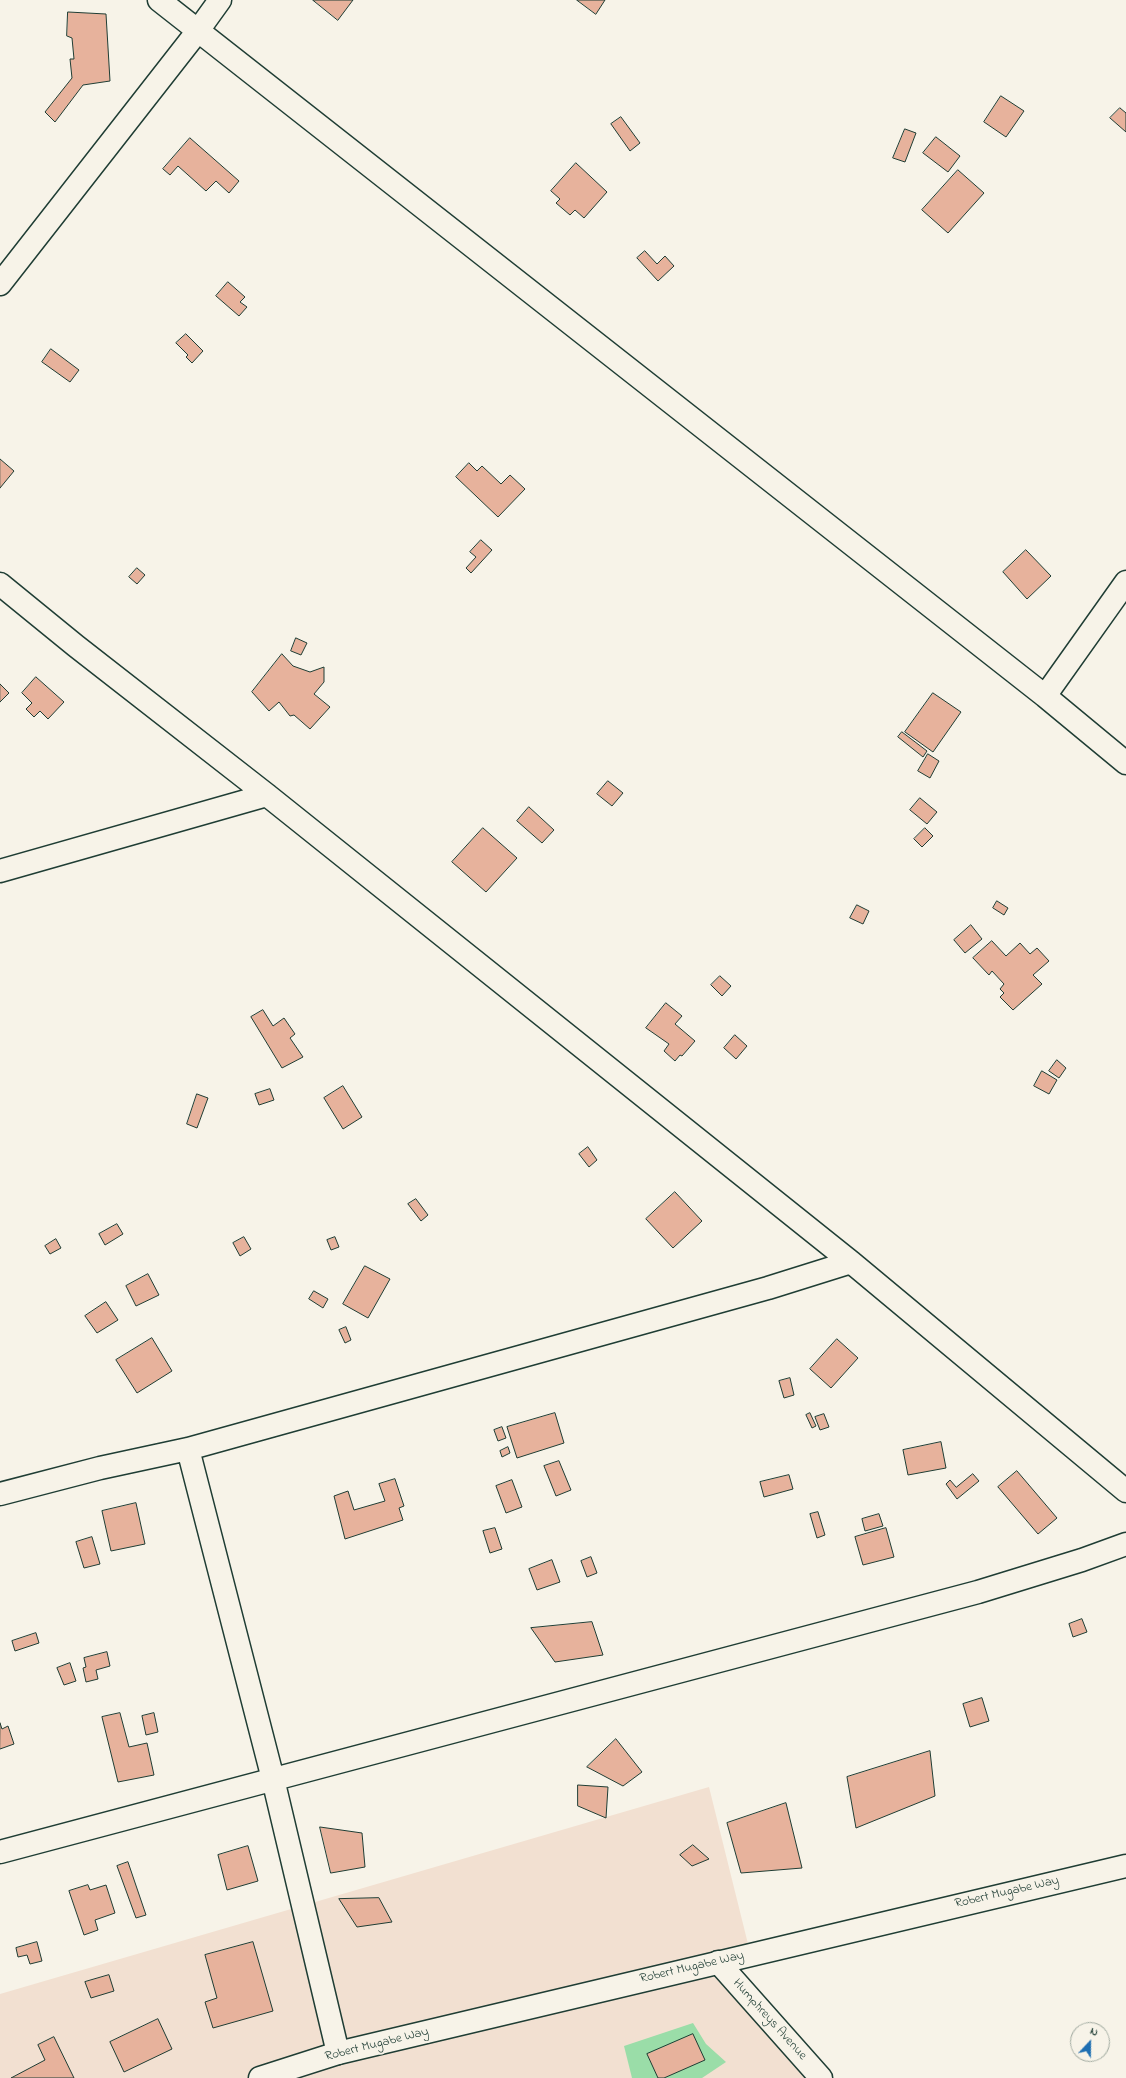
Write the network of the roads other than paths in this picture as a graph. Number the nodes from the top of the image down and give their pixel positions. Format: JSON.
{"nodes":[{"id":1,"x":159,"y":0,"type":"edge"},
{"id":2,"x":220,"y":0,"type":"edge"},
{"id":3,"x":197,"y":32,"type":"junction"},
{"id":4,"x":0,"y":284,"type":"edge"},
{"id":5,"x":1126,"y":582,"type":"edge"},
{"id":6,"x":0,"y":584,"type":"edge"},
{"id":7,"x":1045,"y":696,"type":"junction"},
{"id":8,"x":1126,"y":763,"type":"edge"},
{"id":9,"x":267,"y":795,"type":"junction"},
{"id":10,"x":0,"y":870,"type":"edge"},
{"id":11,"x":851,"y":1262,"type":"junction"},
{"id":12,"x":188,"y":1449,"type":"junction"},
{"id":13,"x":1126,"y":1491,"type":"edge"},
{"id":14,"x":0,"y":1494,"type":"edge"},
{"id":15,"x":1126,"y":1544,"type":"edge"},
{"id":16,"x":273,"y":1779,"type":"junction"},
{"id":17,"x":0,"y":1852,"type":"edge"},
{"id":18,"x":1126,"y":1866,"type":"edge"},
{"id":19,"x":718,"y":1962,"type":"junction"},
{"id":20,"x":338,"y":2054,"type":"junction"},
{"id":21,"x":263,"y":2078,"type":"edge"},
{"id":22,"x":821,"y":2078,"type":"edge"}],
"edges":[{"from":1,"to":3,"type":"street"},
{"from":2,"to":3,"type":"street"},
{"from":3,"to":4,"type":"street"},
{"from":3,"to":7,"type":"street"},
{"from":5,"to":7,"type":"street"},
{"from":6,"to":9,"type":"street"},
{"from":7,"to":8,"type":"street"},
{"from":9,"to":10,"type":"street"},
{"from":9,"to":11,"type":"street"},
{"from":11,"to":12,"type":"street"},
{"from":11,"to":13,"type":"street"},
{"from":12,"to":14,"type":"street"},
{"from":12,"to":16,"type":"street"},
{"from":15,"to":16,"type":"street"},
{"from":16,"to":17,"type":"street"},
{"from":16,"to":20,"type":"street"},
{"from":18,"to":19,"type":"street","name":"Robert Mugabe Way"},
{"from":19,"to":20,"type":"street","name":"Robert Mugabe Way"},
{"from":19,"to":22,"type":"street","name":"Humphreys Avenue"},
{"from":20,"to":21,"type":"street","name":"Robert Mugabe Way"}]}
